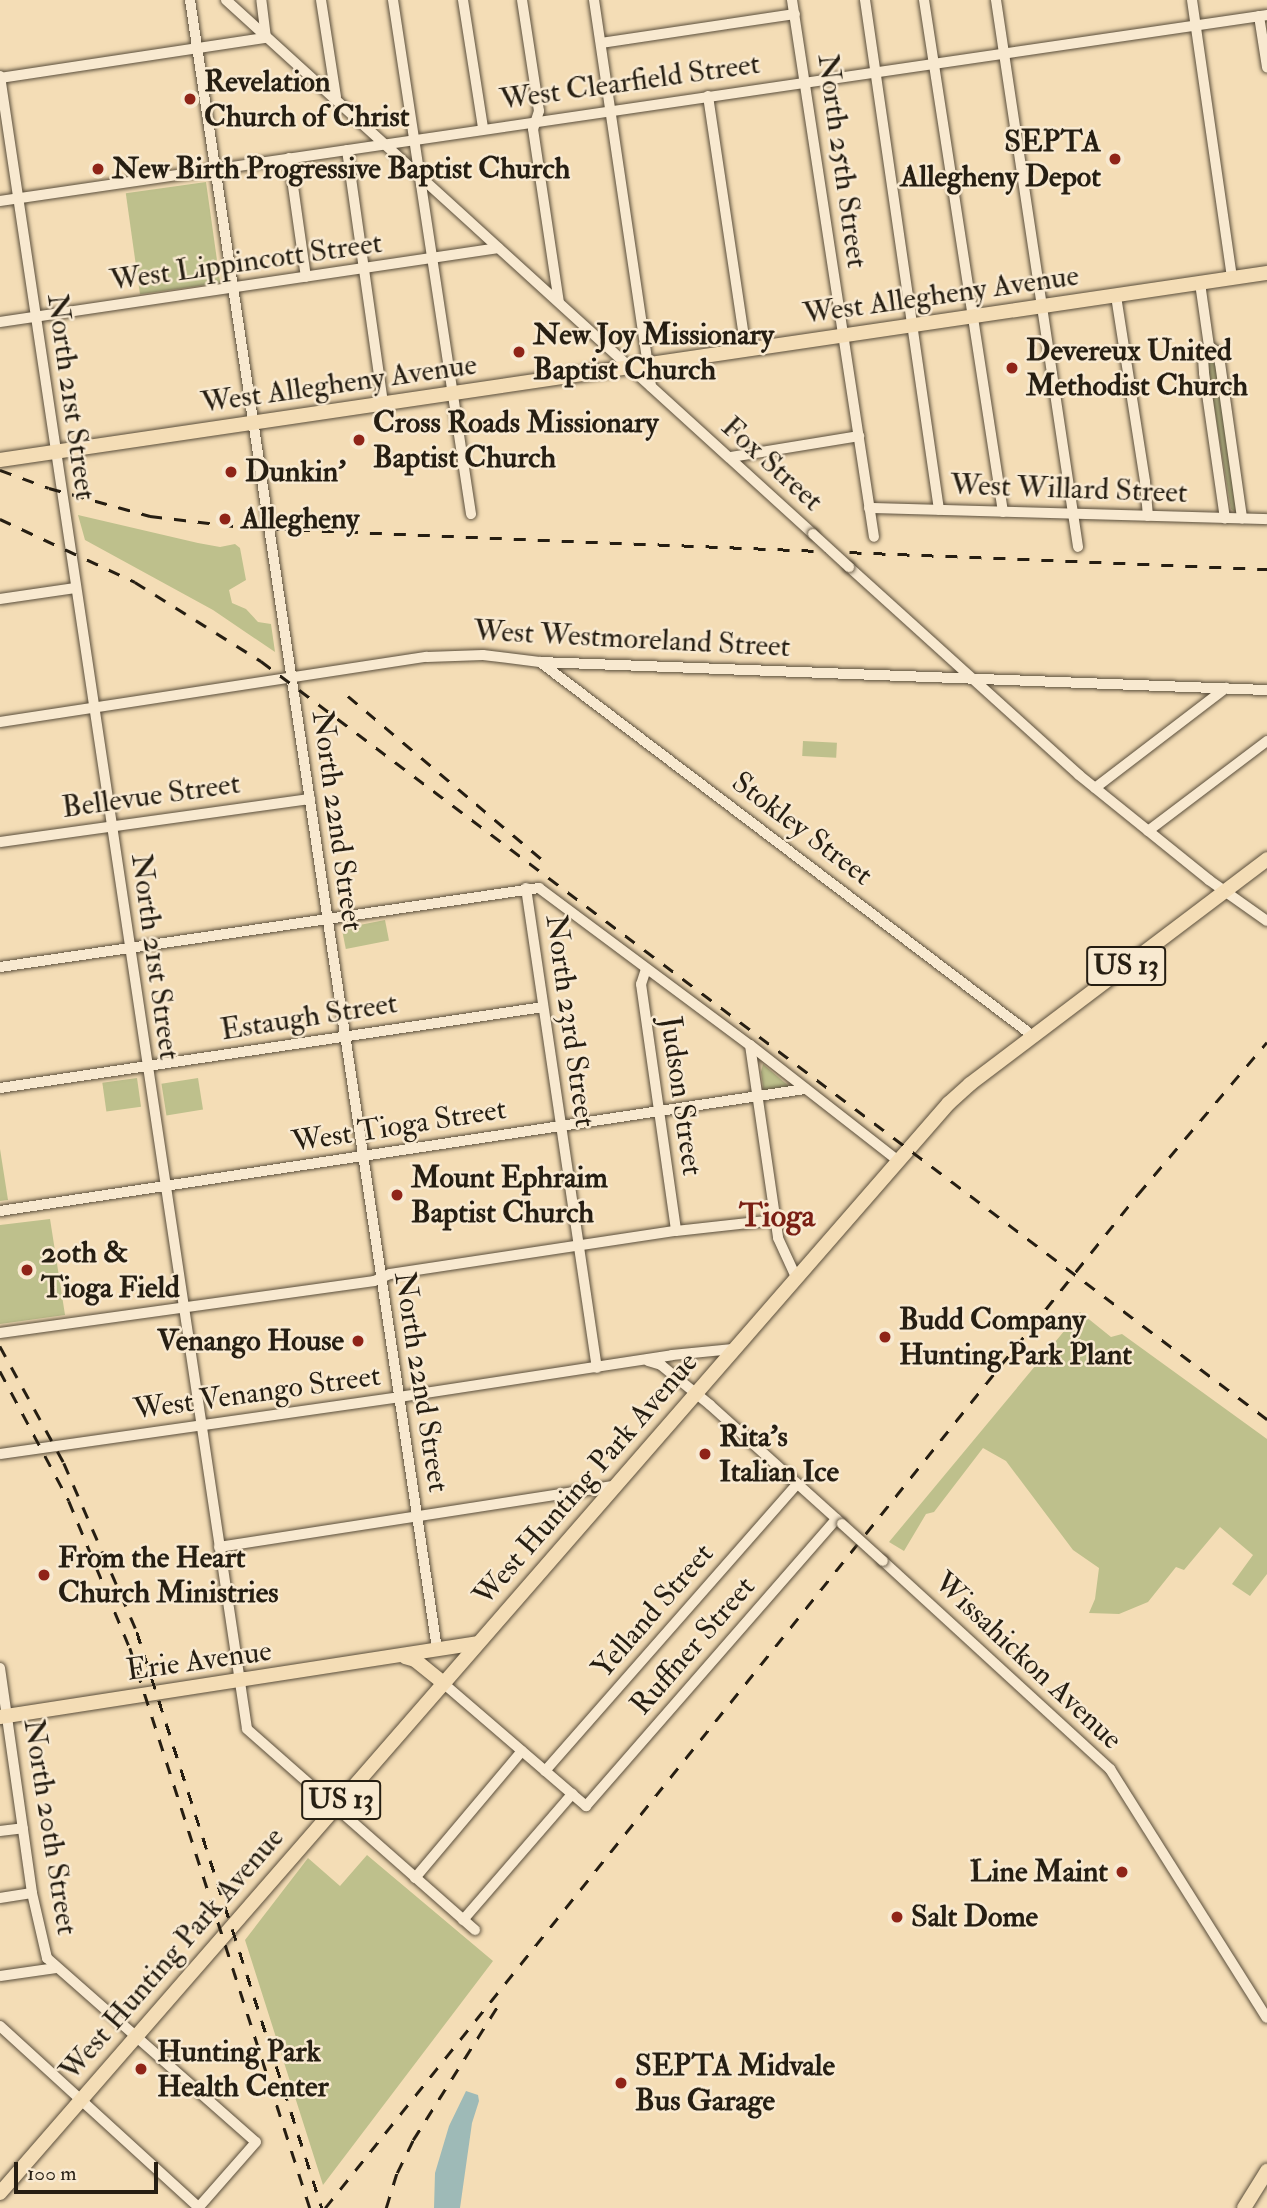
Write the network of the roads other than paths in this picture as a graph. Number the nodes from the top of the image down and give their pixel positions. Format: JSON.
{"nodes":[{"id":1,"x":190,"y":0,"type":"edge"},
{"id":2,"x":226,"y":0,"type":"edge"},
{"id":3,"x":261,"y":0,"type":"edge"},
{"id":4,"x":321,"y":0,"type":"edge"},
{"id":5,"x":393,"y":0,"type":"edge"},
{"id":6,"x":463,"y":0,"type":"edge"},
{"id":7,"x":522,"y":0,"type":"edge"},
{"id":8,"x":594,"y":0,"type":"edge"},
{"id":9,"x":792,"y":0,"type":"edge"},
{"id":10,"x":864,"y":0,"type":"edge"},
{"id":11,"x":924,"y":0,"type":"edge"},
{"id":12,"x":996,"y":0,"type":"edge"},
{"id":13,"x":1192,"y":0,"type":"edge"},
{"id":14,"x":795,"y":14,"type":"junction"},
{"id":15,"x":1263,"y":15,"type":"edge"},
{"id":16,"x":1196,"y":25,"type":"junction"},
{"id":17,"x":266,"y":38,"type":"junction"},
{"id":18,"x":601,"y":43,"type":"junction"},
{"id":19,"x":197,"y":47,"type":"junction"},
{"id":20,"x":1003,"y":54,"type":"junction"},
{"id":21,"x":933,"y":64,"type":"junction"},
{"id":22,"x":1267,"y":67,"type":"edge"},
{"id":23,"x":876,"y":72,"type":"junction"},
{"id":24,"x":0,"y":77,"type":"edge"},
{"id":25,"x":806,"y":82,"type":"junction"},
{"id":26,"x":708,"y":96,"type":"junction"},
{"id":27,"x":336,"y":97,"type":"junction"},
{"id":28,"x":609,"y":110,"type":"junction"},
{"id":29,"x":536,"y":120,"type":"junction"},
{"id":30,"x":482,"y":128,"type":"junction"},
{"id":31,"x":413,"y":139,"type":"junction"},
{"id":32,"x":385,"y":144,"type":"junction"},
{"id":33,"x":347,"y":150,"type":"junction"},
{"id":34,"x":289,"y":158,"type":"junction"},
{"id":35,"x":214,"y":168,"type":"junction"},
{"id":36,"x":420,"y":177,"type":"junction"},
{"id":37,"x":16,"y":198,"type":"junction"},
{"id":38,"x":0,"y":201,"type":"edge"},
{"id":39,"x":499,"y":248,"type":"junction"},
{"id":40,"x":432,"y":259,"type":"junction"},
{"id":41,"x":363,"y":269,"type":"junction"},
{"id":42,"x":1267,"y":273,"type":"edge"},
{"id":43,"x":306,"y":277,"type":"junction"},
{"id":44,"x":1232,"y":278,"type":"junction"},
{"id":45,"x":1200,"y":283,"type":"junction"},
{"id":46,"x":234,"y":288,"type":"junction"},
{"id":47,"x":1116,"y":296,"type":"junction"},
{"id":48,"x":559,"y":302,"type":"junction"},
{"id":49,"x":1040,"y":307,"type":"junction"},
{"id":50,"x":35,"y":317,"type":"junction"},
{"id":51,"x":973,"y":317,"type":"junction"},
{"id":52,"x":0,"y":322,"type":"edge"},
{"id":53,"x":913,"y":326,"type":"junction"},
{"id":54,"x":843,"y":336,"type":"junction"},
{"id":55,"x":1209,"y":346,"type":"junction"},
{"id":56,"x":746,"y":350,"type":"junction"},
{"id":57,"x":647,"y":364,"type":"junction"},
{"id":58,"x":629,"y":367,"type":"junction"},
{"id":59,"x":651,"y":387,"type":"junction"},
{"id":60,"x":452,"y":393,"type":"junction"},
{"id":61,"x":383,"y":403,"type":"junction"},
{"id":62,"x":253,"y":422,"type":"junction"},
{"id":63,"x":859,"y":436,"type":"junction"},
{"id":64,"x":54,"y":452,"type":"junction"},
{"id":65,"x":731,"y":457,"type":"junction"},
{"id":66,"x":0,"y":460,"type":"edge"},
{"id":67,"x":869,"y":508,"type":"junction"},
{"id":68,"x":939,"y":510,"type":"junction"},
{"id":69,"x":1003,"y":512,"type":"junction"},
{"id":70,"x":471,"y":514,"type":"dead end"},
{"id":71,"x":1072,"y":514,"type":"junction"},
{"id":72,"x":1148,"y":516,"type":"junction"},
{"id":73,"x":1225,"y":518,"type":"junction"},
{"id":74,"x":1242,"y":518,"type":"junction"},
{"id":75,"x":1267,"y":519,"type":"edge"},
{"id":76,"x":874,"y":537,"type":"dead end"},
{"id":77,"x":1078,"y":547,"type":"dead end"},
{"id":78,"x":75,"y":588,"type":"junction"},
{"id":79,"x":0,"y":599,"type":"edge"},
{"id":80,"x":540,"y":662,"type":"junction"},
{"id":81,"x":291,"y":677,"type":"junction"},
{"id":82,"x":971,"y":678,"type":"junction"},
{"id":83,"x":1226,"y":688,"type":"junction"},
{"id":84,"x":1267,"y":690,"type":"edge"},
{"id":85,"x":93,"y":708,"type":"junction"},
{"id":86,"x":0,"y":722,"type":"edge"},
{"id":87,"x":1267,"y":741,"type":"edge"},
{"id":88,"x":1095,"y":788,"type":"junction"},
{"id":89,"x":310,"y":799,"type":"junction"},
{"id":90,"x":111,"y":825,"type":"junction"},
{"id":91,"x":1148,"y":831,"type":"junction"},
{"id":92,"x":0,"y":842,"type":"edge"},
{"id":93,"x":1267,"y":859,"type":"edge"},
{"id":94,"x":526,"y":888,"type":"junction"},
{"id":95,"x":1225,"y":891,"type":"junction"},
{"id":96,"x":327,"y":917,"type":"junction"},
{"id":97,"x":1267,"y":921,"type":"edge"},
{"id":98,"x":130,"y":947,"type":"junction"},
{"id":99,"x":0,"y":967,"type":"edge"},
{"id":100,"x":646,"y":969,"type":"junction"},
{"id":101,"x":543,"y":1007,"type":"junction"},
{"id":102,"x":344,"y":1036,"type":"junction"},
{"id":103,"x":1033,"y":1036,"type":"junction"},
{"id":104,"x":750,"y":1045,"type":"junction"},
{"id":105,"x":146,"y":1067,"type":"junction"},
{"id":106,"x":0,"y":1088,"type":"edge"},
{"id":107,"x":805,"y":1088,"type":"junction"},
{"id":108,"x":757,"y":1097,"type":"junction"},
{"id":109,"x":657,"y":1111,"type":"junction"},
{"id":110,"x":561,"y":1126,"type":"junction"},
{"id":111,"x":362,"y":1156,"type":"junction"},
{"id":112,"x":897,"y":1160,"type":"junction"},
{"id":113,"x":165,"y":1187,"type":"junction"},
{"id":114,"x":0,"y":1211,"type":"edge"},
{"id":115,"x":775,"y":1220,"type":"junction"},
{"id":116,"x":676,"y":1231,"type":"junction"},
{"id":117,"x":579,"y":1247,"type":"junction"},
{"id":118,"x":796,"y":1277,"type":"junction"},
{"id":119,"x":381,"y":1278,"type":"junction"},
{"id":120,"x":182,"y":1308,"type":"junction"},
{"id":121,"x":0,"y":1333,"type":"edge"},
{"id":122,"x":733,"y":1349,"type":"junction"},
{"id":123,"x":645,"y":1361,"type":"junction"},
{"id":124,"x":597,"y":1368,"type":"junction"},
{"id":125,"x":695,"y":1393,"type":"junction"},
{"id":126,"x":399,"y":1398,"type":"junction"},
{"id":127,"x":200,"y":1424,"type":"junction"},
{"id":128,"x":0,"y":1454,"type":"edge"},
{"id":129,"x":797,"y":1484,"type":"junction"},
{"id":130,"x":614,"y":1486,"type":"junction"},
{"id":131,"x":417,"y":1517,"type":"junction"},
{"id":132,"x":839,"y":1522,"type":"junction"},
{"id":133,"x":219,"y":1547,"type":"junction"},
{"id":134,"x":477,"y":1643,"type":"junction"},
{"id":135,"x":437,"y":1649,"type":"junction"},
{"id":136,"x":405,"y":1657,"type":"junction"},
{"id":137,"x":0,"y":1668,"type":"edge"},
{"id":138,"x":238,"y":1682,"type":"junction"},
{"id":139,"x":443,"y":1683,"type":"junction"},
{"id":140,"x":4,"y":1717,"type":"edge"},
{"id":141,"x":522,"y":1751,"type":"junction"},
{"id":142,"x":545,"y":1771,"type":"junction"},
{"id":143,"x":572,"y":1794,"type":"junction"},
{"id":144,"x":335,"y":1807,"type":"junction"},
{"id":145,"x":23,"y":1828,"type":"junction"},
{"id":146,"x":0,"y":1831,"type":"edge"},
{"id":147,"x":415,"y":1878,"type":"junction"},
{"id":148,"x":32,"y":1894,"type":"junction"},
{"id":149,"x":0,"y":1898,"type":"edge"},
{"id":150,"x":463,"y":1920,"type":"junction"},
{"id":151,"x":475,"y":1930,"type":"dead end"},
{"id":152,"x":56,"y":1968,"type":"junction"},
{"id":153,"x":0,"y":1976,"type":"edge"},
{"id":154,"x":1267,"y":2018,"type":"edge"},
{"id":155,"x":0,"y":2026,"type":"edge"},
{"id":156,"x":135,"y":2037,"type":"junction"},
{"id":157,"x":80,"y":2100,"type":"junction"},
{"id":158,"x":1267,"y":2171,"type":"edge"},
{"id":159,"x":0,"y":2193,"type":"edge"},
{"id":160,"x":198,"y":2208,"type":"edge"},
{"id":161,"x":1244,"y":2208,"type":"edge"}],
"edges":[{"from":1,"to":19,"type":"street","name":"North 22nd Street"},
{"from":2,"to":17,"type":"street","name":"Fox Street"},
{"from":3,"to":17,"type":"street"},
{"from":4,"to":27,"type":"street"},
{"from":5,"to":31,"type":"street"},
{"from":6,"to":30,"type":"street"},
{"from":7,"to":29,"type":"street"},
{"from":8,"to":18,"type":"street"},
{"from":9,"to":14,"type":"street","name":"North 25th Street"},
{"from":10,"to":23,"type":"street"},
{"from":11,"to":21,"type":"street"},
{"from":12,"to":20,"type":"street"},
{"from":13,"to":16,"type":"street"},
{"from":14,"to":18,"type":"street"},
{"from":14,"to":25,"type":"street","name":"North 25th Street"},
{"from":15,"to":16,"type":"street","name":"West Clearfield Street"},
{"from":15,"to":22,"type":"street"},
{"from":16,"to":20,"type":"street","name":"West Clearfield Street"},
{"from":16,"to":44,"type":"street"},
{"from":17,"to":19,"type":"street"},
{"from":17,"to":27,"type":"street","name":"Fox Street"},
{"from":18,"to":28,"type":"street"},
{"from":19,"to":24,"type":"street"},
{"from":19,"to":35,"type":"street","name":"North 22nd Street"},
{"from":20,"to":21,"type":"street","name":"West Clearfield Street"},
{"from":20,"to":49,"type":"street"},
{"from":21,"to":23,"type":"street","name":"West Clearfield Street"},
{"from":21,"to":51,"type":"street"},
{"from":23,"to":25,"type":"street","name":"West Clearfield Street"},
{"from":23,"to":53,"type":"street"},
{"from":24,"to":37,"type":"street","name":"North 21st Street"},
{"from":25,"to":26,"type":"street","name":"West Clearfield Street"},
{"from":25,"to":54,"type":"street","name":"North 25th Street"},
{"from":26,"to":28,"type":"street","name":"West Clearfield Street"},
{"from":26,"to":56,"type":"street"},
{"from":27,"to":32,"type":"street","name":"Fox Street"},
{"from":28,"to":29,"type":"street","name":"West Clearfield Street"},
{"from":28,"to":57,"type":"street"},
{"from":29,"to":30,"type":"street","name":"West Clearfield Street"},
{"from":29,"to":48,"type":"street"},
{"from":30,"to":31,"type":"street","name":"West Clearfield Street"},
{"from":31,"to":32,"type":"street","name":"West Clearfield Street"},
{"from":31,"to":36,"type":"street"},
{"from":32,"to":33,"type":"street","name":"West Clearfield Street"},
{"from":32,"to":36,"type":"street","name":"Fox Street"},
{"from":33,"to":34,"type":"street","name":"West Clearfield Street"},
{"from":33,"to":41,"type":"street"},
{"from":34,"to":35,"type":"street","name":"West Clearfield Street"},
{"from":34,"to":43,"type":"street"},
{"from":35,"to":37,"type":"street","name":"West Clearfield Street"},
{"from":35,"to":46,"type":"street","name":"North 22nd Street"},
{"from":36,"to":39,"type":"street","name":"Fox Street"},
{"from":36,"to":40,"type":"street"},
{"from":37,"to":38,"type":"street","name":"West Clearfield Street"},
{"from":37,"to":50,"type":"street","name":"North 21st Street"},
{"from":39,"to":40,"type":"street","name":"West Lippincott Street"},
{"from":39,"to":48,"type":"street","name":"Fox Street"},
{"from":40,"to":41,"type":"street","name":"West Lippincott Street"},
{"from":40,"to":60,"type":"street"},
{"from":41,"to":43,"type":"street","name":"West Lippincott Street"},
{"from":41,"to":61,"type":"street"},
{"from":42,"to":44,"type":"main road","name":"West Allegheny Avenue"},
{"from":43,"to":46,"type":"street","name":"West Lippincott Street"},
{"from":44,"to":45,"type":"main road","name":"West Allegheny Avenue"},
{"from":45,"to":47,"type":"main road","name":"West Allegheny Avenue"},
{"from":45,"to":55,"type":"street"},
{"from":46,"to":50,"type":"street","name":"West Lippincott Street"},
{"from":46,"to":62,"type":"street","name":"North 22nd Street"},
{"from":47,"to":49,"type":"main road","name":"West Allegheny Avenue"},
{"from":47,"to":72,"type":"street"},
{"from":48,"to":58,"type":"street","name":"Fox Street"},
{"from":49,"to":51,"type":"main road","name":"West Allegheny Avenue"},
{"from":49,"to":71,"type":"street"},
{"from":50,"to":52,"type":"street","name":"West Lippincott Street"},
{"from":50,"to":64,"type":"street","name":"North 21st Street"},
{"from":51,"to":53,"type":"main road","name":"West Allegheny Avenue"},
{"from":51,"to":69,"type":"street"},
{"from":53,"to":54,"type":"main road","name":"West Allegheny Avenue"},
{"from":53,"to":68,"type":"street"},
{"from":54,"to":56,"type":"main road","name":"West Allegheny Avenue"},
{"from":54,"to":63,"type":"street","name":"North 25th Street"},
{"from":55,"to":73,"type":"street"},
{"from":55,"to":74,"type":"street"},
{"from":56,"to":57,"type":"main road","name":"West Allegheny Avenue"},
{"from":57,"to":58,"type":"main road","name":"West Allegheny Avenue"},
{"from":57,"to":59,"type":"street"},
{"from":58,"to":59,"type":"street","name":"Fox Street"},
{"from":58,"to":60,"type":"main road","name":"West Allegheny Avenue"},
{"from":59,"to":65,"type":"street","name":"Fox Street"},
{"from":60,"to":61,"type":"main road","name":"West Allegheny Avenue"},
{"from":60,"to":70,"type":"street"},
{"from":61,"to":62,"type":"main road","name":"West Allegheny Avenue"},
{"from":62,"to":64,"type":"main road","name":"West Allegheny Avenue"},
{"from":62,"to":81,"type":"street","name":"North 22nd Street"},
{"from":63,"to":65,"type":"street"},
{"from":63,"to":67,"type":"street","name":"North 25th Street"},
{"from":64,"to":66,"type":"main road","name":"West Allegheny Avenue"},
{"from":64,"to":78,"type":"street","name":"North 21st Street"},
{"from":65,"to":82,"type":"street","name":"Fox Street","bridge":true},
{"from":67,"to":68,"type":"street","name":"West Willard Street"},
{"from":67,"to":76,"type":"street","name":"North 25th Street"},
{"from":68,"to":69,"type":"street","name":"West Willard Street"},
{"from":69,"to":71,"type":"street","name":"West Willard Street"},
{"from":71,"to":72,"type":"street","name":"West Willard Street"},
{"from":71,"to":77,"type":"street"},
{"from":72,"to":73,"type":"street","name":"West Willard Street"},
{"from":73,"to":74,"type":"street","name":"West Willard Street"},
{"from":74,"to":75,"type":"street","name":"West Willard Street"},
{"from":78,"to":79,"type":"street"},
{"from":78,"to":85,"type":"street","name":"North 21st Street"},
{"from":80,"to":81,"type":"street","name":"West Westmoreland Street"},
{"from":80,"to":82,"type":"street","name":"West Westmoreland Street"},
{"from":80,"to":103,"type":"street","name":"Stokley Street"},
{"from":81,"to":85,"type":"street","name":"West Westmoreland Street"},
{"from":81,"to":89,"type":"street","name":"North 22nd Street"},
{"from":82,"to":83,"type":"street","name":"West Westmoreland Street"},
{"from":82,"to":88,"type":"street","name":"Fox Street"},
{"from":83,"to":84,"type":"street","name":"West Westmoreland Street"},
{"from":83,"to":88,"type":"street"},
{"from":85,"to":86,"type":"street","name":"West Westmoreland Street"},
{"from":85,"to":90,"type":"street","name":"North 21st Street"},
{"from":87,"to":91,"type":"street"},
{"from":88,"to":91,"type":"street","name":"Fox Street"},
{"from":89,"to":90,"type":"street","name":"Bellevue Street"},
{"from":89,"to":96,"type":"street","name":"North 22nd Street"},
{"from":90,"to":92,"type":"street","name":"Bellevue Street"},
{"from":90,"to":98,"type":"street","name":"North 21st Street"},
{"from":91,"to":95,"type":"street","name":"Fox Street"},
{"from":93,"to":95,"type":"main road","name":"West Hunting Park Avenue","number":"US 13"},
{"from":94,"to":96,"type":"street"},
{"from":94,"to":100,"type":"street"},
{"from":94,"to":101,"type":"street","name":"North 23rd Street"},
{"from":95,"to":97,"type":"street","name":"Fox Street"},
{"from":95,"to":103,"type":"main road","name":"West Hunting Park Avenue","number":"US 13"},
{"from":96,"to":98,"type":"street"},
{"from":96,"to":102,"type":"street","name":"North 22nd Street"},
{"from":98,"to":99,"type":"street"},
{"from":98,"to":105,"type":"street","name":"North 21st Street"},
{"from":100,"to":104,"type":"street"},
{"from":100,"to":109,"type":"street","name":"Judson Street"},
{"from":101,"to":102,"type":"street","name":"Estaugh Street"},
{"from":101,"to":110,"type":"street","name":"North 23rd Street"},
{"from":102,"to":105,"type":"street","name":"Estaugh Street"},
{"from":102,"to":111,"type":"street","name":"North 22nd Street"},
{"from":103,"to":112,"type":"main road","name":"West Hunting Park Avenue","number":"US 13"},
{"from":104,"to":107,"type":"street"},
{"from":104,"to":108,"type":"street"},
{"from":105,"to":106,"type":"street","name":"Estaugh Street"},
{"from":105,"to":113,"type":"street","name":"North 21st Street"},
{"from":107,"to":108,"type":"street","name":"West Tioga Street"},
{"from":107,"to":112,"type":"street"},
{"from":108,"to":109,"type":"street","name":"West Tioga Street"},
{"from":108,"to":115,"type":"street"},
{"from":109,"to":110,"type":"street","name":"West Tioga Street"},
{"from":109,"to":116,"type":"street","name":"Judson Street"},
{"from":110,"to":111,"type":"street","name":"West Tioga Street"},
{"from":110,"to":117,"type":"street","name":"North 23rd Street"},
{"from":111,"to":113,"type":"street","name":"West Tioga Street"},
{"from":111,"to":119,"type":"street","name":"North 22nd Street"},
{"from":112,"to":118,"type":"main road","name":"West Hunting Park Avenue","number":"US 13"},
{"from":113,"to":114,"type":"street","name":"West Tioga Street"},
{"from":113,"to":120,"type":"street","name":"North 21st Street"},
{"from":115,"to":116,"type":"street"},
{"from":115,"to":118,"type":"street"},
{"from":116,"to":117,"type":"street"},
{"from":117,"to":119,"type":"street"},
{"from":117,"to":124,"type":"street","name":"North 23rd Street"},
{"from":118,"to":122,"type":"main road","name":"West Hunting Park Avenue","number":"US 13"},
{"from":119,"to":120,"type":"street"},
{"from":119,"to":126,"type":"street","name":"North 22nd Street"},
{"from":120,"to":121,"type":"street"},
{"from":120,"to":127,"type":"street","name":"North 21st Street"},
{"from":122,"to":123,"type":"street","name":"West Venango Street"},
{"from":122,"to":125,"type":"main road","name":"West Hunting Park Avenue","number":"US 13"},
{"from":123,"to":124,"type":"street","name":"West Venango Street"},
{"from":123,"to":125,"type":"street"},
{"from":124,"to":126,"type":"street","name":"West Venango Street"},
{"from":125,"to":129,"type":"street","name":"Wissahickon Avenue"},
{"from":125,"to":130,"type":"main road","name":"West Hunting Park Avenue","number":"US 13"},
{"from":126,"to":127,"type":"street","name":"West Venango Street"},
{"from":126,"to":131,"type":"street","name":"North 22nd Street"},
{"from":127,"to":128,"type":"street","name":"West Venango Street"},
{"from":127,"to":133,"type":"street","name":"North 21st Street"},
{"from":129,"to":132,"type":"street","name":"Wissahickon Avenue"},
{"from":129,"to":142,"type":"street","name":"Yelland Street"},
{"from":130,"to":131,"type":"street"},
{"from":130,"to":134,"type":"main road","name":"West Hunting Park Avenue","number":"US 13"},
{"from":131,"to":133,"type":"street"},
{"from":131,"to":135,"type":"street","name":"North 22nd Street"},
{"from":132,"to":143,"type":"street","name":"Ruffner Street"},
{"from":132,"to":154,"type":"street","name":"Wissahickon Avenue","bridge":true},
{"from":133,"to":138,"type":"street","name":"North 21st Street"},
{"from":134,"to":135,"type":"main road","name":"Erie Avenue"},
{"from":134,"to":139,"type":"main road","name":"West Hunting Park Avenue","number":"US 13"},
{"from":135,"to":136,"type":"main road","name":"Erie Avenue"},
{"from":136,"to":138,"type":"main road","name":"Erie Avenue"},
{"from":136,"to":139,"type":"main road"},
{"from":137,"to":140,"type":"street","name":"North 20th Street"},
{"from":138,"to":140,"type":"main road","name":"Erie Avenue"},
{"from":138,"to":144,"type":"street","name":"North 21st Street"},
{"from":139,"to":141,"type":"street"},
{"from":139,"to":144,"type":"main road","name":"West Hunting Park Avenue","number":"US 13"},
{"from":140,"to":145,"type":"street","name":"North 20th Street"},
{"from":141,"to":142,"type":"street"},
{"from":141,"to":147,"type":"street"},
{"from":142,"to":143,"type":"street"},
{"from":143,"to":150,"type":"street"},
{"from":144,"to":147,"type":"street","name":"North 21st Street"},
{"from":144,"to":156,"type":"main road","name":"West Hunting Park Avenue","number":"US 13"},
{"from":145,"to":146,"type":"street"},
{"from":145,"to":148,"type":"street","name":"North 20th Street"},
{"from":147,"to":150,"type":"street","name":"North 21st Street"},
{"from":148,"to":149,"type":"street"},
{"from":148,"to":152,"type":"street","name":"North 20th Street"},
{"from":150,"to":151,"type":"street","name":"North 21st Street"},
{"from":152,"to":153,"type":"street"},
{"from":152,"to":156,"type":"street","name":"North 20th Street"},
{"from":155,"to":157,"type":"street"},
{"from":156,"to":157,"type":"main road","name":"West Hunting Park Avenue","number":"US 13"},
{"from":156,"to":160,"type":"street","name":"North 20th Street"},
{"from":157,"to":159,"type":"main road","name":"West Hunting Park Avenue","number":"US 13"},
{"from":157,"to":160,"type":"street"},
{"from":158,"to":161,"type":"main road"}]}
